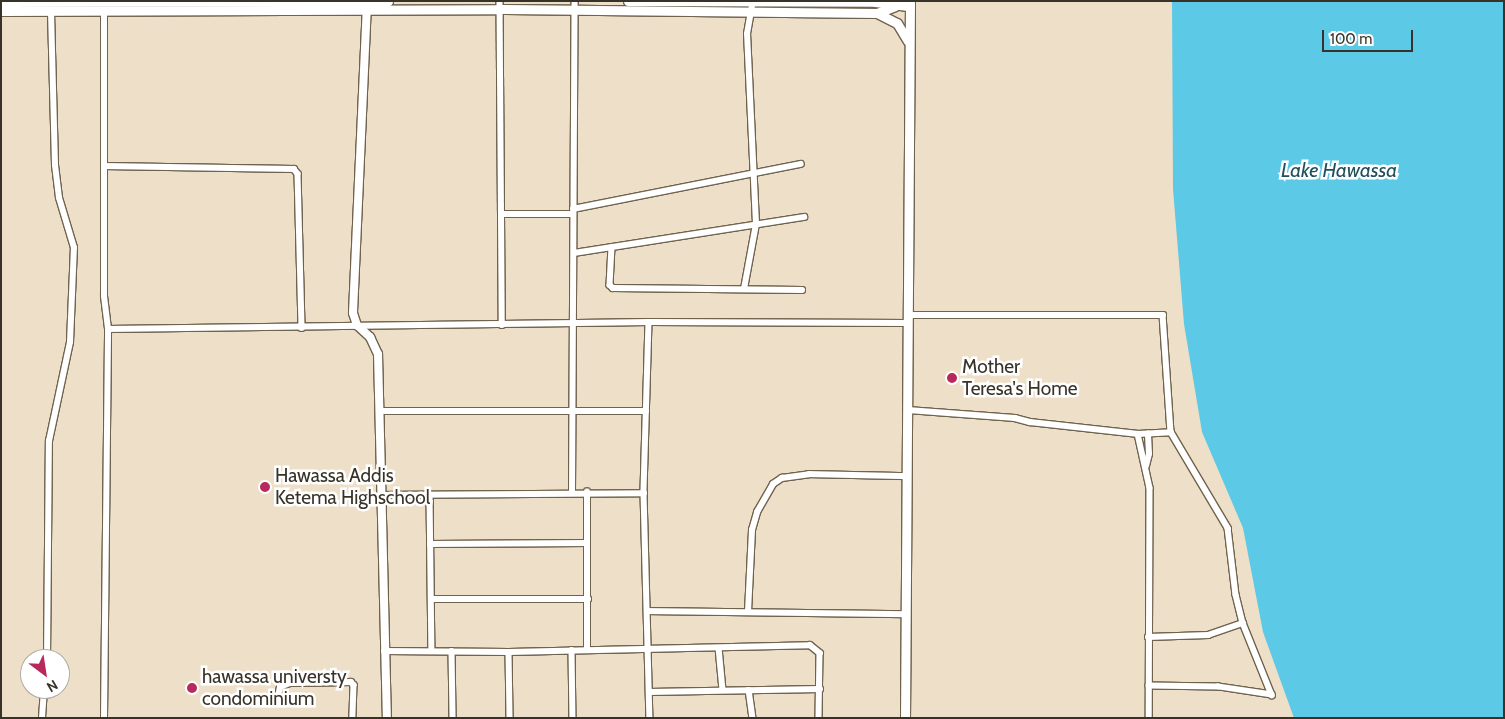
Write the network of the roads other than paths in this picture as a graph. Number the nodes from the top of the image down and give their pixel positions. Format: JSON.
{"nodes":[{"id":1,"x":388,"y":1,"type":"edge"},
{"id":2,"x":631,"y":1,"type":"edge"},
{"id":3,"x":641,"y":1,"type":"edge"},
{"id":4,"x":753,"y":1,"type":"edge"},
{"id":5,"x":1,"y":2,"type":"edge"},
{"id":6,"x":850,"y":2,"type":"edge"},
{"id":7,"x":876,"y":2,"type":"edge"},
{"id":8,"x":371,"y":4,"type":"edge"},
{"id":9,"x":910,"y":4,"type":"edge"},
{"id":10,"x":105,"y":5,"type":"edge"},
{"id":11,"x":191,"y":5,"type":"edge"},
{"id":12,"x":228,"y":5,"type":"edge"},
{"id":13,"x":299,"y":5,"type":"edge"},
{"id":14,"x":500,"y":5,"type":"edge"},
{"id":15,"x":575,"y":5,"type":"edge"},
{"id":16,"x":445,"y":6,"type":"edge"},
{"id":17,"x":895,"y":6,"type":"junction"},
{"id":18,"x":1,"y":11,"type":"edge"},
{"id":19,"x":636,"y":11,"type":"junction"},
{"id":20,"x":51,"y":12,"type":"junction"},
{"id":21,"x":752,"y":12,"type":"junction"},
{"id":22,"x":850,"y":12,"type":"junction"},
{"id":23,"x":877,"y":13,"type":"junction"},
{"id":24,"x":909,"y":43,"type":"junction"},
{"id":25,"x":801,"y":164,"type":"dead end"},
{"id":26,"x":104,"y":166,"type":"junction"},
{"id":27,"x":756,"y":174,"type":"junction"},
{"id":28,"x":573,"y":211,"type":"junction"},
{"id":29,"x":501,"y":214,"type":"junction"},
{"id":30,"x":804,"y":217,"type":"dead end"},
{"id":31,"x":756,"y":224,"type":"junction"},
{"id":32,"x":612,"y":247,"type":"junction"},
{"id":33,"x":574,"y":253,"type":"junction"},
{"id":34,"x":744,"y":289,"type":"junction"},
{"id":35,"x":802,"y":290,"type":"dead end"},
{"id":36,"x":908,"y":319,"type":"junction"},
{"id":37,"x":649,"y":322,"type":"junction"},
{"id":38,"x":574,"y":323,"type":"junction"},
{"id":39,"x":502,"y":325,"type":"junction"},
{"id":40,"x":357,"y":326,"type":"junction"},
{"id":41,"x":302,"y":328,"type":"junction"},
{"id":42,"x":108,"y":329,"type":"junction"},
{"id":43,"x":646,"y":410,"type":"junction"},
{"id":44,"x":908,"y":410,"type":"junction"},
{"id":45,"x":382,"y":411,"type":"junction"},
{"id":46,"x":571,"y":412,"type":"junction"},
{"id":47,"x":1172,"y":432,"type":"junction"},
{"id":48,"x":1138,"y":434,"type":"junction"},
{"id":49,"x":1148,"y":434,"type":"junction"},
{"id":50,"x":1146,"y":466,"type":"junction"},
{"id":51,"x":908,"y":476,"type":"junction"},
{"id":52,"x":588,"y":492,"type":"junction"},
{"id":53,"x":572,"y":493,"type":"junction"},
{"id":54,"x":644,"y":493,"type":"junction"},
{"id":55,"x":381,"y":495,"type":"junction"},
{"id":56,"x":430,"y":495,"type":"junction"},
{"id":57,"x":588,"y":543,"type":"junction"},
{"id":58,"x":430,"y":544,"type":"junction"},
{"id":59,"x":432,"y":599,"type":"junction"},
{"id":60,"x":588,"y":599,"type":"junction"},
{"id":61,"x":647,"y":611,"type":"junction"},
{"id":62,"x":748,"y":612,"type":"junction"},
{"id":63,"x":906,"y":614,"type":"junction"},
{"id":64,"x":1243,"y":623,"type":"junction"},
{"id":65,"x":1148,"y":638,"type":"junction"},
{"id":66,"x":719,"y":648,"type":"junction"},
{"id":67,"x":47,"y":649,"type":"edge"},
{"id":68,"x":648,"y":649,"type":"junction"},
{"id":69,"x":432,"y":650,"type":"junction"},
{"id":70,"x":572,"y":650,"type":"junction"},
{"id":71,"x":587,"y":650,"type":"junction"},
{"id":72,"x":384,"y":651,"type":"junction"},
{"id":73,"x":452,"y":651,"type":"junction"},
{"id":74,"x":509,"y":652,"type":"junction"},
{"id":75,"x":1149,"y":686,"type":"junction"},
{"id":76,"x":820,"y":689,"type":"junction"},
{"id":77,"x":723,"y":690,"type":"junction"},
{"id":78,"x":749,"y":690,"type":"junction"},
{"id":79,"x":279,"y":692,"type":"dead end"},
{"id":80,"x":649,"y":692,"type":"junction"},
{"id":81,"x":43,"y":699,"type":"edge"},
{"id":82,"x":42,"y":718,"type":"edge"},
{"id":83,"x":104,"y":718,"type":"edge"},
{"id":84,"x":353,"y":718,"type":"edge"},
{"id":85,"x":387,"y":718,"type":"edge"},
{"id":86,"x":453,"y":718,"type":"edge"},
{"id":87,"x":510,"y":718,"type":"edge"},
{"id":88,"x":573,"y":718,"type":"edge"},
{"id":89,"x":650,"y":718,"type":"edge"},
{"id":90,"x":752,"y":718,"type":"edge"},
{"id":91,"x":819,"y":718,"type":"edge"},
{"id":92,"x":905,"y":718,"type":"edge"},
{"id":93,"x":1149,"y":718,"type":"edge"}],
"edges":[{"from":1,"to":8,"type":"main road"},
{"from":2,"to":3,"type":"main road"},
{"from":2,"to":19,"type":"street"},
{"from":3,"to":4,"type":"main road"},
{"from":3,"to":19,"type":"street"},
{"from":4,"to":6,"type":"main road"},
{"from":4,"to":21,"type":"street"},
{"from":5,"to":10,"type":"main road"},
{"from":6,"to":7,"type":"main road"},
{"from":6,"to":22,"type":"main road"},
{"from":7,"to":17,"type":"main road"},
{"from":8,"to":13,"type":"main road"},
{"from":8,"to":16,"type":"main road"},
{"from":8,"to":40,"type":"street"},
{"from":9,"to":17,"type":"main road"},
{"from":9,"to":24,"type":"main road"},
{"from":10,"to":11,"type":"main road"},
{"from":10,"to":20,"type":"main road"},
{"from":10,"to":26,"type":"street"},
{"from":11,"to":12,"type":"main road"},
{"from":12,"to":13,"type":"main road"},
{"from":14,"to":15,"type":"main road"},
{"from":14,"to":16,"type":"main road"},
{"from":14,"to":29,"type":"street"},
{"from":15,"to":19,"type":"main road"},
{"from":15,"to":28,"type":"street"},
{"from":17,"to":23,"type":"main road"},
{"from":18,"to":20,"type":"main road"},
{"from":19,"to":21,"type":"main road"},
{"from":20,"to":67,"type":"street"},
{"from":21,"to":22,"type":"main road"},
{"from":21,"to":27,"type":"street"},
{"from":22,"to":23,"type":"main road"},
{"from":23,"to":24,"type":"main road"},
{"from":24,"to":36,"type":"main road"},
{"from":25,"to":27,"type":"street"},
{"from":26,"to":41,"type":"street"},
{"from":26,"to":42,"type":"street"},
{"from":27,"to":28,"type":"street"},
{"from":27,"to":31,"type":"street"},
{"from":28,"to":29,"type":"street"},
{"from":28,"to":33,"type":"street"},
{"from":29,"to":39,"type":"street"},
{"from":30,"to":31,"type":"street"},
{"from":31,"to":32,"type":"street"},
{"from":31,"to":34,"type":"street"},
{"from":32,"to":33,"type":"street"},
{"from":32,"to":34,"type":"street"},
{"from":33,"to":38,"type":"street"},
{"from":34,"to":35,"type":"street"},
{"from":36,"to":37,"type":"street"},
{"from":36,"to":44,"type":"main road"},
{"from":36,"to":47,"type":"street"},
{"from":37,"to":38,"type":"street"},
{"from":37,"to":43,"type":"street"},
{"from":38,"to":39,"type":"street"},
{"from":38,"to":46,"type":"street"},
{"from":39,"to":40,"type":"street"},
{"from":40,"to":41,"type":"street"},
{"from":40,"to":45,"type":"street"},
{"from":41,"to":42,"type":"street"},
{"from":42,"to":83,"type":"street"},
{"from":43,"to":46,"type":"street"},
{"from":43,"to":54,"type":"street"},
{"from":44,"to":48,"type":"street"},
{"from":44,"to":51,"type":"main road"},
{"from":45,"to":46,"type":"street"},
{"from":45,"to":55,"type":"street"},
{"from":46,"to":53,"type":"street"},
{"from":47,"to":49,"type":"street"},
{"from":47,"to":64,"type":"street"},
{"from":48,"to":49,"type":"street"},
{"from":48,"to":50,"type":"street"},
{"from":49,"to":50,"type":"street"},
{"from":50,"to":65,"type":"street"},
{"from":51,"to":62,"type":"street"},
{"from":51,"to":63,"type":"main road"},
{"from":52,"to":53,"type":"street"},
{"from":52,"to":54,"type":"street"},
{"from":52,"to":57,"type":"street"},
{"from":53,"to":56,"type":"street"},
{"from":54,"to":61,"type":"street"},
{"from":55,"to":56,"type":"street"},
{"from":55,"to":72,"type":"street"},
{"from":56,"to":58,"type":"street"},
{"from":57,"to":58,"type":"street"},
{"from":57,"to":60,"type":"street"},
{"from":58,"to":59,"type":"street"},
{"from":59,"to":60,"type":"street"},
{"from":59,"to":69,"type":"street"},
{"from":60,"to":71,"type":"street"},
{"from":61,"to":62,"type":"street"},
{"from":61,"to":68,"type":"street"},
{"from":62,"to":63,"type":"street"},
{"from":63,"to":92,"type":"main road"},
{"from":64,"to":65,"type":"street"},
{"from":64,"to":75,"type":"street"},
{"from":65,"to":75,"type":"street"},
{"from":66,"to":68,"type":"street"},
{"from":66,"to":76,"type":"street"},
{"from":66,"to":77,"type":"street"},
{"from":68,"to":71,"type":"street"},
{"from":68,"to":80,"type":"street"},
{"from":69,"to":72,"type":"street"},
{"from":69,"to":73,"type":"street"},
{"from":70,"to":71,"type":"street"},
{"from":70,"to":74,"type":"street"},
{"from":70,"to":88,"type":"street"},
{"from":72,"to":85,"type":"street"},
{"from":73,"to":74,"type":"street"},
{"from":73,"to":86,"type":"street"},
{"from":74,"to":87,"type":"street"},
{"from":75,"to":93,"type":"street"},
{"from":76,"to":78,"type":"street"},
{"from":76,"to":91,"type":"street"},
{"from":77,"to":78,"type":"street"},
{"from":77,"to":80,"type":"street"},
{"from":78,"to":90,"type":"street"},
{"from":79,"to":84,"type":"street"},
{"from":80,"to":89,"type":"street"},
{"from":81,"to":82,"type":"street"}]}
